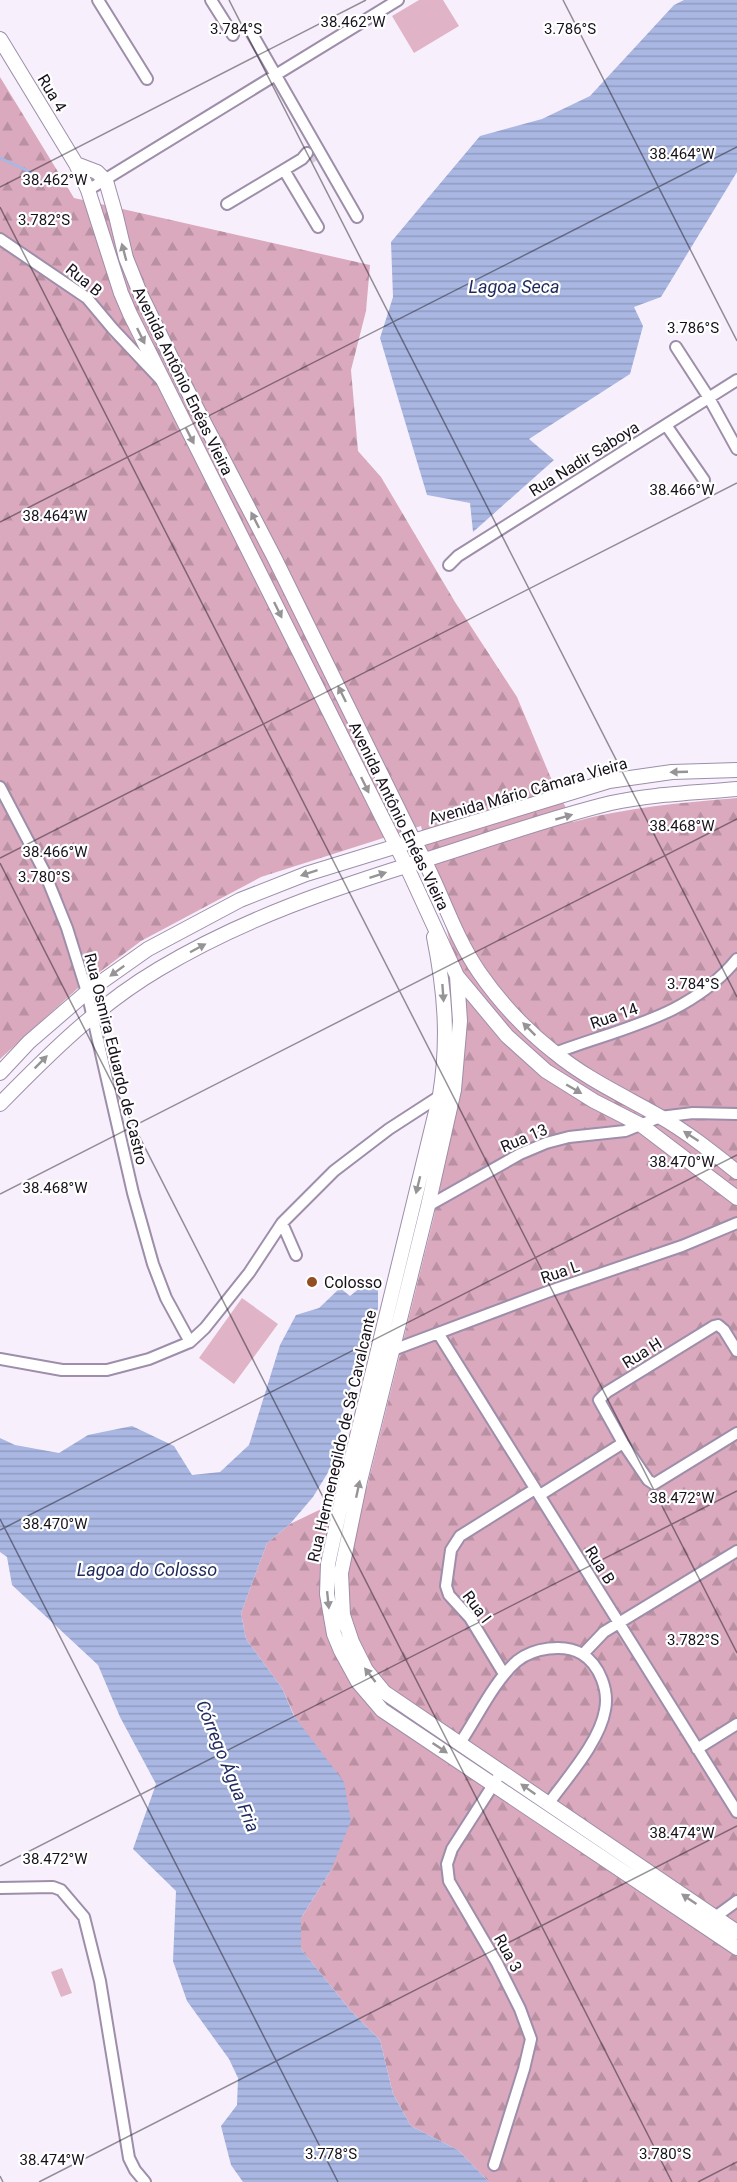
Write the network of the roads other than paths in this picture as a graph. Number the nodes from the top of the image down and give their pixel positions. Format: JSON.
{"nodes":[{"id":1,"x":98,"y":0,"type":"edge"},
{"id":2,"x":211,"y":0,"type":"edge"},
{"id":3,"x":398,"y":0,"type":"edge"},
{"id":4,"x":251,"y":32,"type":"dead end"},
{"id":5,"x":233,"y":35,"type":"dead end"},
{"id":6,"x":0,"y":39,"type":"edge"},
{"id":7,"x":276,"y":75,"type":"junction"},
{"id":8,"x":147,"y":79,"type":"dead end"},
{"id":9,"x":311,"y":154,"type":"junction"},
{"id":10,"x":76,"y":164,"type":"junction"},
{"id":11,"x":284,"y":170,"type":"junction"},
{"id":12,"x":106,"y":181,"type":"junction"},
{"id":13,"x":88,"y":190,"type":"junction"},
{"id":14,"x":227,"y":204,"type":"dead end"},
{"id":15,"x":357,"y":217,"type":"dead end"},
{"id":16,"x":318,"y":227,"type":"dead end"},
{"id":17,"x":0,"y":239,"type":"edge"},
{"id":18,"x":676,"y":347,"type":"dead end"},
{"id":19,"x":737,"y":380,"type":"edge"},
{"id":20,"x":164,"y":383,"type":"junction"},
{"id":21,"x":709,"y":398,"type":"junction"},
{"id":22,"x":666,"y":425,"type":"junction"},
{"id":23,"x":737,"y":449,"type":"edge"},
{"id":24,"x":704,"y":480,"type":"dead end"},
{"id":25,"x":449,"y":566,"type":"dead end"},
{"id":26,"x":737,"y":770,"type":"edge"},
{"id":27,"x":0,"y":787,"type":"edge"},
{"id":28,"x":737,"y":789,"type":"edge"},
{"id":29,"x":414,"y":841,"type":"junction"},
{"id":30,"x":395,"y":847,"type":"junction"},
{"id":31,"x":426,"y":860,"type":"junction"},
{"id":32,"x":406,"y":865,"type":"junction"},
{"id":33,"x":429,"y":914,"type":"junction"},
{"id":34,"x":737,"y":959,"type":"edge"},
{"id":35,"x":457,"y":976,"type":"junction"},
{"id":36,"x":87,"y":992,"type":"junction"},
{"id":37,"x":91,"y":1016,"type":"junction"},
{"id":38,"x":555,"y":1053,"type":"junction"},
{"id":39,"x":0,"y":1073,"type":"edge"},
{"id":40,"x":454,"y":1090,"type":"junction"},
{"id":41,"x":440,"y":1095,"type":"junction"},
{"id":42,"x":0,"y":1104,"type":"edge"},
{"id":43,"x":737,"y":1114,"type":"edge"},
{"id":44,"x":660,"y":1117,"type":"junction"},
{"id":45,"x":640,"y":1125,"type":"junction"},
{"id":46,"x":737,"y":1172,"type":"edge"},
{"id":47,"x":737,"y":1198,"type":"edge"},
{"id":48,"x":428,"y":1206,"type":"junction"},
{"id":49,"x":282,"y":1223,"type":"junction"},
{"id":50,"x":737,"y":1223,"type":"edge"},
{"id":51,"x":296,"y":1255,"type":"dead end"},
{"id":52,"x":438,"y":1334,"type":"junction"},
{"id":53,"x":190,"y":1342,"type":"junction"},
{"id":54,"x":393,"y":1350,"type":"junction"},
{"id":55,"x":737,"y":1351,"type":"edge"},
{"id":56,"x":0,"y":1359,"type":"edge"},
{"id":57,"x":737,"y":1433,"type":"edge"},
{"id":58,"x":623,"y":1443,"type":"junction"},
{"id":59,"x":537,"y":1492,"type":"junction"},
{"id":60,"x":737,"y":1551,"type":"edge"},
{"id":61,"x":620,"y":1624,"type":"junction"},
{"id":62,"x":583,"y":1654,"type":"junction"},
{"id":63,"x":504,"y":1674,"type":"junction"},
{"id":64,"x":737,"y":1724,"type":"edge"},
{"id":65,"x":460,"y":1743,"type":"junction"},
{"id":66,"x":698,"y":1749,"type":"junction"},
{"id":67,"x":502,"y":1771,"type":"junction"},
{"id":68,"x":493,"y":1785,"type":"junction"},
{"id":69,"x":549,"y":1803,"type":"junction"},
{"id":70,"x":737,"y":1812,"type":"edge"},
{"id":71,"x":0,"y":1888,"type":"edge"},
{"id":72,"x":737,"y":1901,"type":"edge"},
{"id":73,"x":710,"y":1921,"type":"junction"},
{"id":74,"x":737,"y":1932,"type":"edge"},
{"id":75,"x":737,"y":1948,"type":"edge"},
{"id":76,"x":494,"y":2165,"type":"dead end"},
{"id":77,"x":145,"y":2182,"type":"edge"}],
"edges":[{"from":1,"to":8,"type":"street"},
{"from":2,"to":5,"type":"street"},
{"from":3,"to":7,"type":"street"},
{"from":4,"to":7,"type":"street"},
{"from":6,"to":10,"type":"street","name":"Rua 4"},
{"from":7,"to":9,"type":"street"},
{"from":7,"to":12,"type":"street"},
{"from":9,"to":11,"type":"street"},
{"from":9,"to":15,"type":"street"},
{"from":10,"to":12,"type":"street"},
{"from":10,"to":13,"type":"street","name":"Avenida Antônio Enéas Vieira"},
{"from":11,"to":14,"type":"street"},
{"from":11,"to":16,"type":"street"},
{"from":12,"to":13,"type":"street"},
{"from":29,"to":12,"type":"street","name":"Avenida Antônio Enéas Vieira","one_way":true},
{"from":13,"to":20,"type":"street","name":"Avenida Antônio Enéas Vieira","one_way":true},
{"from":17,"to":20,"type":"street","name":"Rua B"},
{"from":18,"to":21,"type":"street"},
{"from":19,"to":21,"type":"street","name":"Rua Nadir Saboya"},
{"from":20,"to":30,"type":"street","name":"Avenida Antônio Enéas Vieira","one_way":true},
{"from":21,"to":22,"type":"street","name":"Rua Nadir Saboya"},
{"from":21,"to":23,"type":"street"},
{"from":22,"to":24,"type":"street"},
{"from":22,"to":25,"type":"street","name":"Rua Nadir Saboya"},
{"from":26,"to":29,"type":"street","name":"Avenida Mário Câmara Vieira","one_way":true},
{"from":27,"to":36,"type":"street","name":"Rua Osmira Eduardo de Castro"},
{"from":31,"to":28,"type":"street","one_way":true},
{"from":29,"to":30,"type":"street","name":"Avenida Mário Câmara Vieira"},
{"from":29,"to":31,"type":"street","name":"Avenida Antônio Enéas Vieira"},
{"from":30,"to":32,"type":"street","name":"Avenida Antônio Enéas Vieira"},
{"from":30,"to":36,"type":"street","name":"Avenida Mário Câmara Vieira","one_way":true},
{"from":31,"to":32,"type":"street"},
{"from":38,"to":31,"type":"street","name":"Avenida Antônio Enéas Vieira","one_way":true},
{"from":32,"to":33,"type":"street","name":"Avenida Antônio Enéas Vieira"},
{"from":37,"to":32,"type":"street","one_way":true},
{"from":33,"to":35,"type":"street","name":"Avenida Antônio Enéas Vieira"},
{"from":33,"to":41,"type":"street","name":"Rua Hermenegildo de Sá Cavalcante","one_way":true},
{"from":34,"to":38,"type":"street","name":"Rua 14"},
{"from":35,"to":40,"type":"street","name":"Rua Hermenegildo de Sá Cavalcante"},
{"from":35,"to":45,"type":"street","name":"Avenida Antônio Enéas Vieira","one_way":true},
{"from":36,"to":37,"type":"street","name":"Rua Osmira Eduardo de Castro"},
{"from":36,"to":39,"type":"street","name":"Avenida Mário Câmara Vieira"},
{"from":42,"to":37,"type":"street","one_way":true},
{"from":37,"to":53,"type":"street","name":"Rua Osmira Eduardo de Castro"},
{"from":38,"to":44,"type":"street","name":"Avenida Antônio Enéas Vieira"},
{"from":40,"to":41,"type":"street"},
{"from":40,"to":48,"type":"street","name":"Rua Hermenegildo de Sá Cavalcante"},
{"from":41,"to":49,"type":"street"},
{"from":41,"to":68,"type":"street","name":"Rua Hermenegildo de Sá Cavalcante","one_way":true},
{"from":43,"to":44,"type":"street","name":"Rua 13"},
{"from":44,"to":45,"type":"street","name":"Rua 13"},
{"from":46,"to":44,"type":"street","name":"Avenida Antônio Enéas Vieira","one_way":true},
{"from":45,"to":47,"type":"street","name":"Avenida Antônio Enéas Vieira"},
{"from":45,"to":48,"type":"street","name":"Rua 13"},
{"from":48,"to":54,"type":"street","name":"Rua Hermenegildo de Sá Cavalcante"},
{"from":49,"to":51,"type":"street"},
{"from":49,"to":53,"type":"street"},
{"from":50,"to":52,"type":"street","name":"Rua L"},
{"from":52,"to":54,"type":"street","name":"Rua L"},
{"from":52,"to":59,"type":"street","name":"Rua B"},
{"from":53,"to":56,"type":"street"},
{"from":65,"to":54,"type":"street","name":"Rua Hermenegildo de Sá Cavalcante","one_way":true},
{"from":55,"to":58,"type":"street","name":"Rua H"},
{"from":57,"to":58,"type":"street","name":"Rua H"},
{"from":58,"to":59,"type":"street"},
{"from":59,"to":61,"type":"street","name":"Rua B"},
{"from":59,"to":63,"type":"street","name":"Rua I"},
{"from":60,"to":61,"type":"street"},
{"from":61,"to":62,"type":"street"},
{"from":61,"to":66,"type":"street","name":"Rua B"},
{"from":62,"to":63,"type":"street"},
{"from":62,"to":69,"type":"street"},
{"from":63,"to":65,"type":"street"},
{"from":64,"to":66,"type":"street"},
{"from":65,"to":67,"type":"street","name":"Rua Hermenegildo de Sá Cavalcante"},
{"from":66,"to":70,"type":"street","name":"Rua B"},
{"from":67,"to":68,"type":"street","name":"Rua 3"},
{"from":69,"to":67,"type":"street","name":"Rua Hermenegildo de Sá Cavalcante","one_way":true},
{"from":68,"to":73,"type":"street","name":"Rua Hermenegildo de Sá Cavalcante"},
{"from":68,"to":76,"type":"street","name":"Rua 3"},
{"from":73,"to":69,"type":"street","name":"Rua Hermenegildo de Sá Cavalcante","one_way":true},
{"from":71,"to":77,"type":"street"},
{"from":72,"to":73,"type":"street"},
{"from":73,"to":74,"type":"street","name":"Rua Hermenegildo de Sá Cavalcante"},
{"from":73,"to":75,"type":"street","name":"Rua Hermenegildo de Sá Cavalcante"}]}
